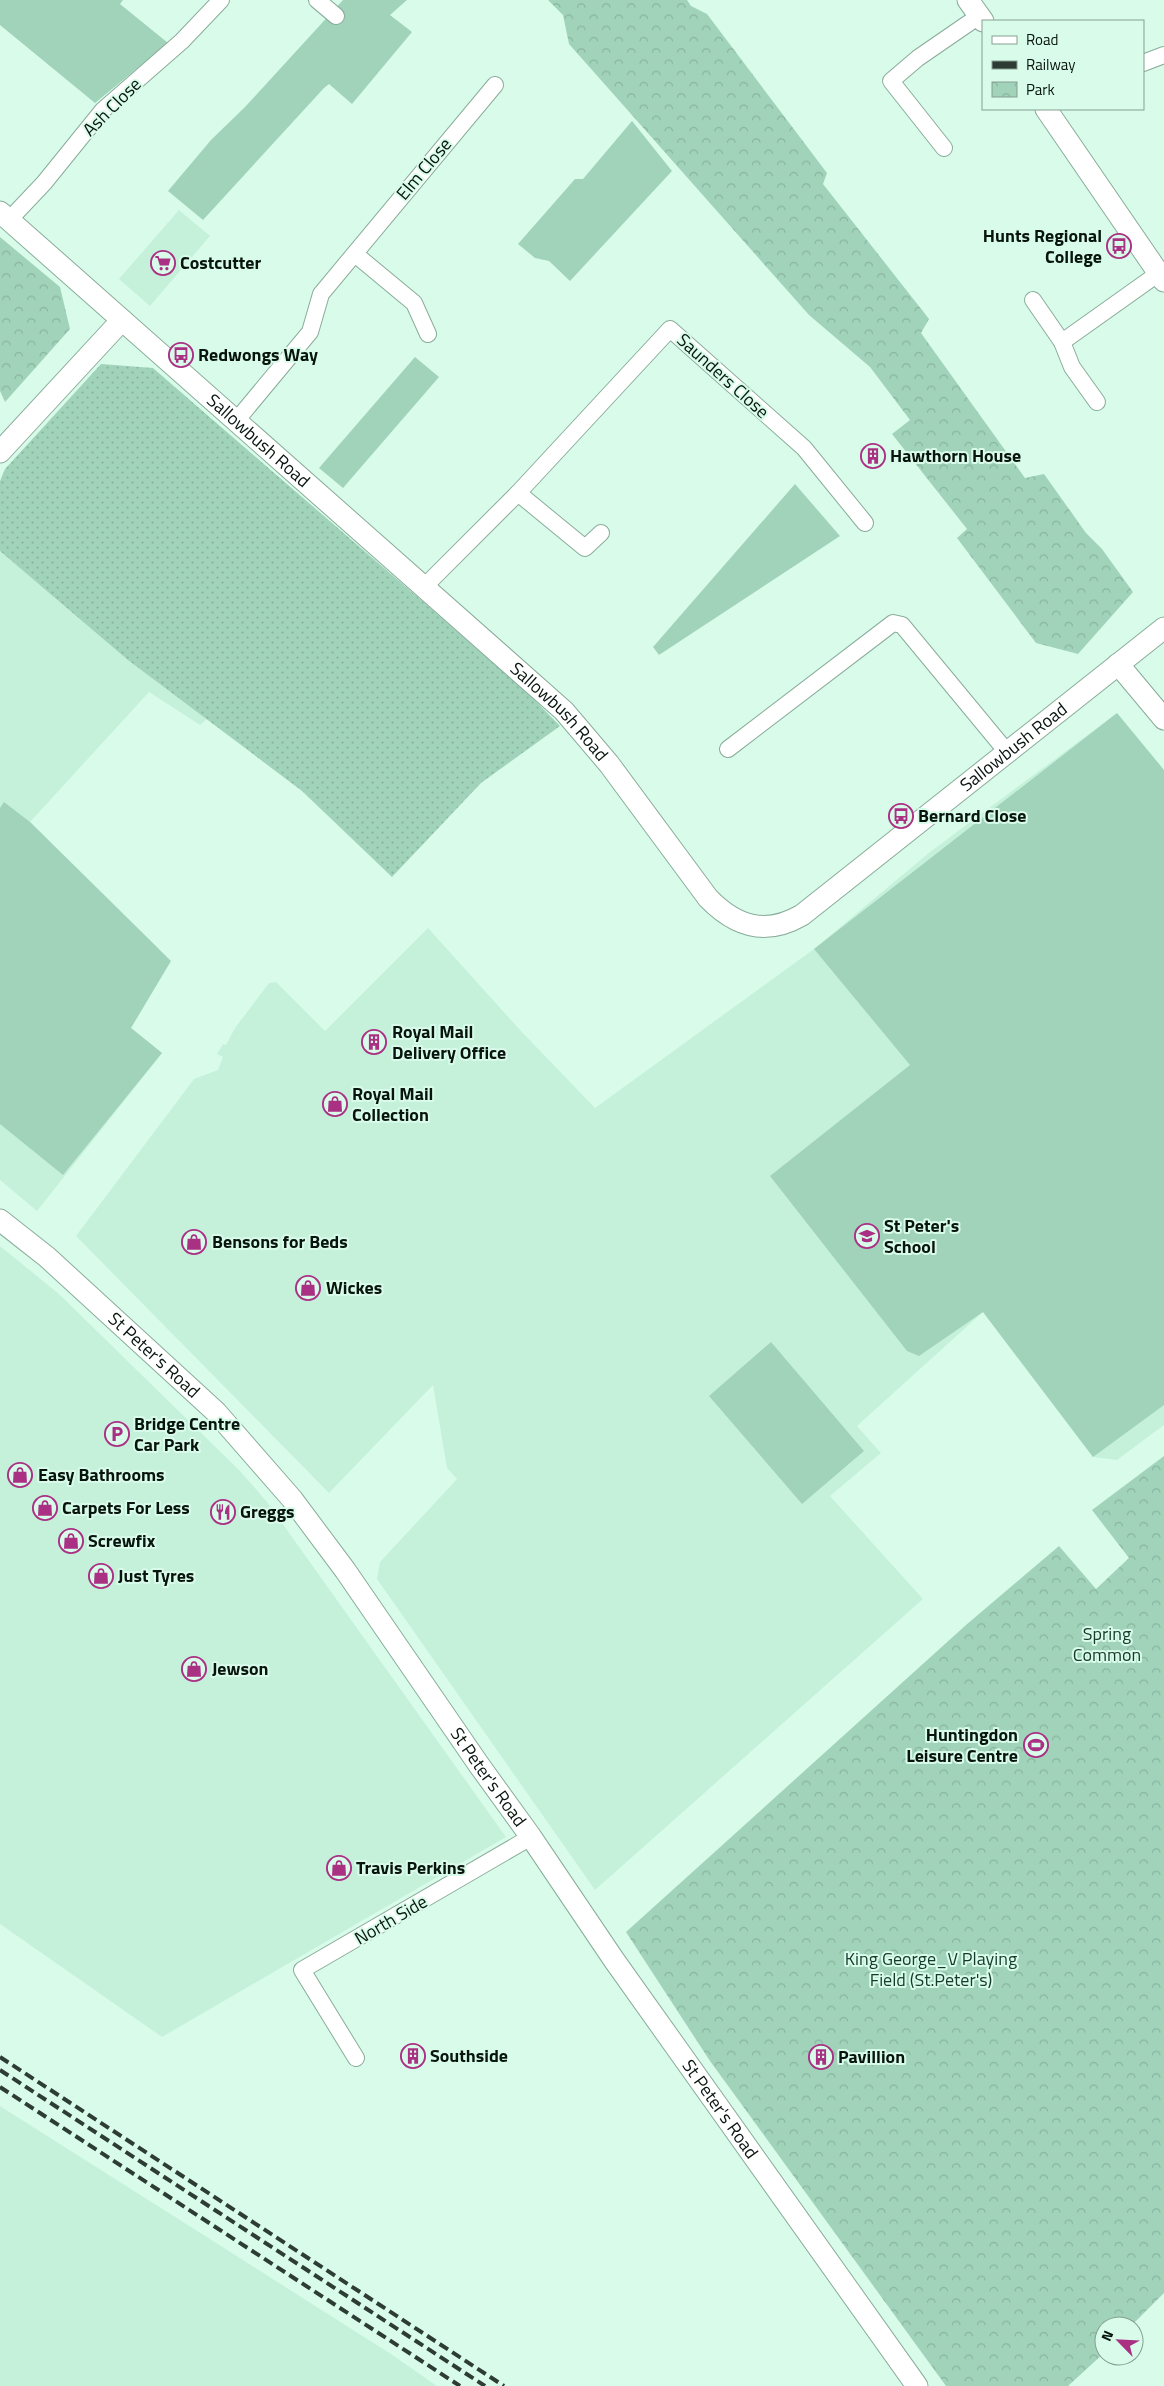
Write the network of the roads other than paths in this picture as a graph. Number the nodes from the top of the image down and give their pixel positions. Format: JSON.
{"nodes":[{"id":1,"x":221,"y":0,"type":"edge"},
{"id":2,"x":317,"y":0,"type":"edge"},
{"id":3,"x":977,"y":12,"type":"edge"},
{"id":4,"x":336,"y":16,"type":"dead end"},
{"id":5,"x":1164,"y":55,"type":"edge"},
{"id":6,"x":1144,"y":63,"type":"edge"},
{"id":7,"x":495,"y":85,"type":"dead end"},
{"id":8,"x":1054,"y":112,"type":"edge"},
{"id":9,"x":944,"y":148,"type":"dead end"},
{"id":10,"x":5,"y":216,"type":"edge"},
{"id":11,"x":355,"y":254,"type":"junction"},
{"id":12,"x":1161,"y":277,"type":"edge"},
{"id":13,"x":1033,"y":300,"type":"dead end"},
{"id":14,"x":122,"y":320,"type":"junction"},
{"id":15,"x":428,"y":334,"type":"dead end"},
{"id":16,"x":1062,"y":342,"type":"junction"},
{"id":17,"x":1097,"y":402,"type":"dead end"},
{"id":18,"x":236,"y":421,"type":"junction"},
{"id":19,"x":0,"y":452,"type":"edge"},
{"id":20,"x":518,"y":493,"type":"junction"},
{"id":21,"x":865,"y":523,"type":"dead end"},
{"id":22,"x":601,"y":533,"type":"dead end"},
{"id":23,"x":424,"y":587,"type":"junction"},
{"id":24,"x":1164,"y":628,"type":"edge"},
{"id":25,"x":1118,"y":664,"type":"junction"},
{"id":26,"x":1164,"y":719,"type":"edge"},
{"id":27,"x":728,"y":749,"type":"dead end"},
{"id":28,"x":1007,"y":752,"type":"junction"},
{"id":29,"x":0,"y":1220,"type":"edge"},
{"id":30,"x":532,"y":1836,"type":"junction"},
{"id":31,"x":356,"y":2058,"type":"dead end"},
{"id":32,"x":917,"y":2386,"type":"edge"}],
"edges":[{"from":1,"to":10,"type":"street","name":"Ash Close"},
{"from":2,"to":4,"type":"street"},
{"from":3,"to":9,"type":"street"},
{"from":5,"to":6,"type":"street"},
{"from":7,"to":11,"type":"street","name":"Elm Close"},
{"from":8,"to":12,"type":"street"},
{"from":10,"to":14,"type":"street","name":"Sallowbush Road"},
{"from":11,"to":15,"type":"street"},
{"from":11,"to":18,"type":"street","name":"Elm Close"},
{"from":12,"to":16,"type":"street"},
{"from":13,"to":16,"type":"street"},
{"from":14,"to":18,"type":"street","name":"Sallowbush Road"},
{"from":14,"to":19,"type":"street"},
{"from":16,"to":17,"type":"street"},
{"from":18,"to":23,"type":"street","name":"Sallowbush Road"},
{"from":20,"to":21,"type":"street","name":"Saunders Close"},
{"from":20,"to":22,"type":"street"},
{"from":20,"to":23,"type":"street","name":"Saunders Close"},
{"from":23,"to":28,"type":"street","name":"Sallowbush Road"},
{"from":24,"to":25,"type":"street","name":"Sallowbush Road"},
{"from":25,"to":26,"type":"street"},
{"from":25,"to":28,"type":"street","name":"Sallowbush Road"},
{"from":27,"to":28,"type":"street"},
{"from":29,"to":30,"type":"street","name":"St Peter's Road"},
{"from":30,"to":31,"type":"street","name":"North Side"},
{"from":30,"to":32,"type":"street","name":"St Peter's Road"}]}
